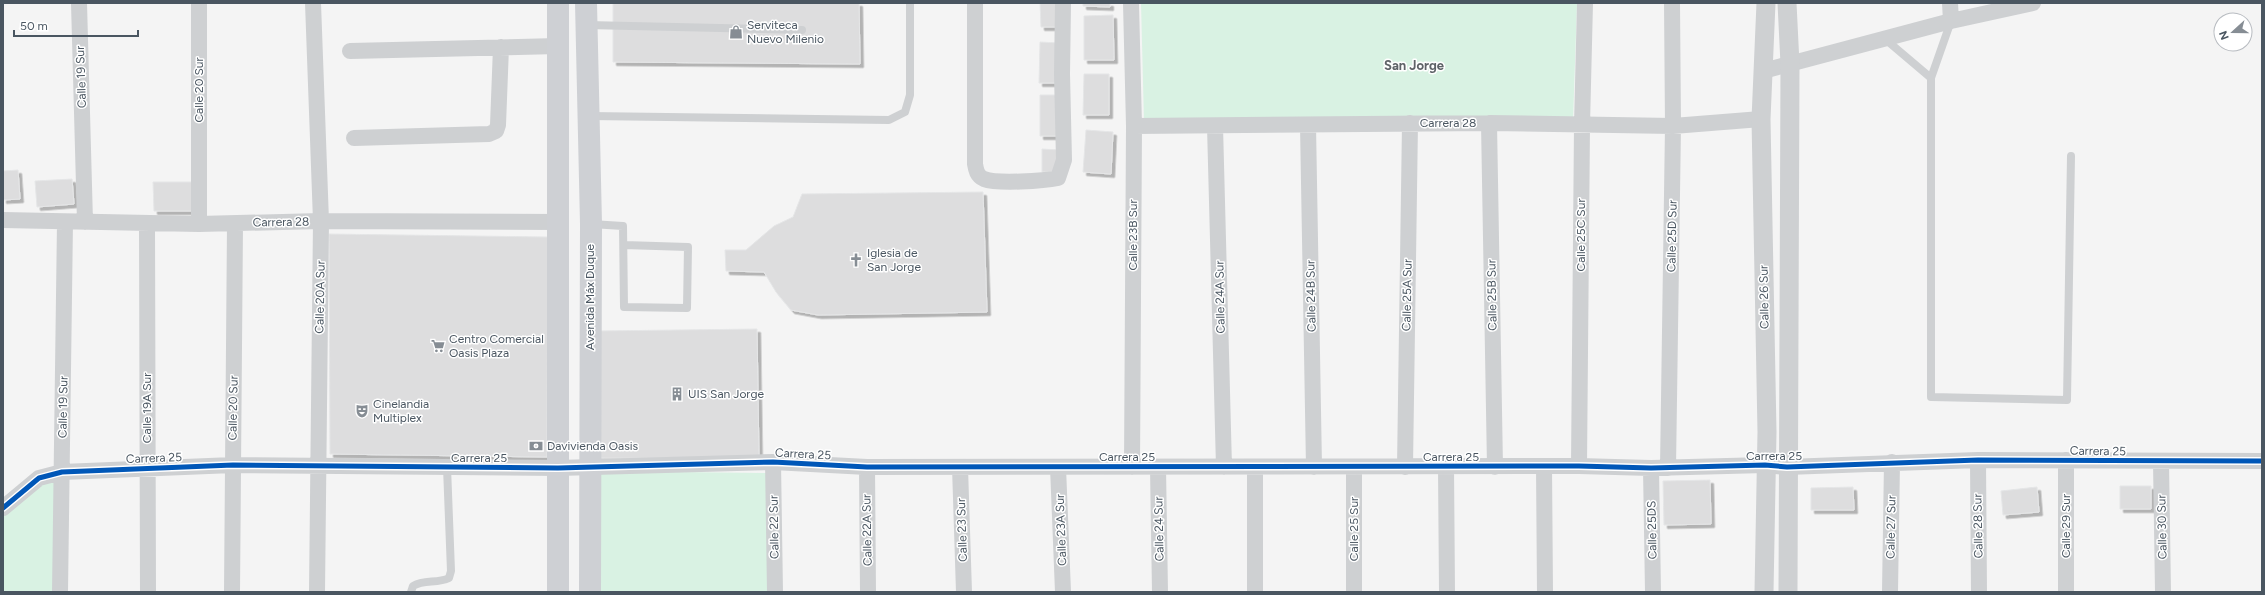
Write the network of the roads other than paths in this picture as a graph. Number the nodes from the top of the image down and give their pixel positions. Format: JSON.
{"nodes":[{"id":1,"x":79,"y":3,"type":"edge"},
{"id":2,"x":199,"y":3,"type":"edge"},
{"id":3,"x":313,"y":3,"type":"edge"},
{"id":4,"x":558,"y":3,"type":"edge"},
{"id":5,"x":586,"y":3,"type":"edge"},
{"id":6,"x":910,"y":3,"type":"edge"},
{"id":7,"x":975,"y":3,"type":"edge"},
{"id":8,"x":1063,"y":3,"type":"edge"},
{"id":9,"x":1131,"y":3,"type":"edge"},
{"id":10,"x":1586,"y":3,"type":"edge"},
{"id":11,"x":1672,"y":3,"type":"edge"},
{"id":12,"x":1766,"y":3,"type":"edge"},
{"id":13,"x":1787,"y":3,"type":"edge"},
{"id":14,"x":1950,"y":3,"type":"edge"},
{"id":15,"x":2033,"y":3,"type":"edge"},
{"id":16,"x":1951,"y":21,"type":"junction"},
{"id":17,"x":586,"y":25,"type":"junction"},
{"id":18,"x":802,"y":30,"type":"dead end"},
{"id":19,"x":1885,"y":39,"type":"junction"},
{"id":20,"x":558,"y":46,"type":"junction"},
{"id":21,"x":501,"y":47,"type":"junction"},
{"id":22,"x":350,"y":51,"type":"dead end"},
{"id":23,"x":1790,"y":64,"type":"junction"},
{"id":24,"x":1763,"y":71,"type":"junction"},
{"id":25,"x":1931,"y":78,"type":"junction"},
{"id":26,"x":588,"y":116,"type":"junction"},
{"id":27,"x":1761,"y":119,"type":"junction"},
{"id":28,"x":1410,"y":123,"type":"junction"},
{"id":29,"x":1489,"y":123,"type":"junction"},
{"id":30,"x":1308,"y":124,"type":"junction"},
{"id":31,"x":1582,"y":125,"type":"junction"},
{"id":32,"x":1134,"y":126,"type":"junction"},
{"id":33,"x":1216,"y":126,"type":"junction"},
{"id":34,"x":1673,"y":126,"type":"junction"},
{"id":35,"x":354,"y":138,"type":"dead end"},
{"id":36,"x":2071,"y":156,"type":"dead end"},
{"id":37,"x":3,"y":220,"type":"edge"},
{"id":38,"x":321,"y":221,"type":"junction"},
{"id":39,"x":65,"y":222,"type":"junction"},
{"id":40,"x":85,"y":222,"type":"junction"},
{"id":41,"x":560,"y":222,"type":"junction"},
{"id":42,"x":147,"y":223,"type":"junction"},
{"id":43,"x":199,"y":224,"type":"junction"},
{"id":44,"x":235,"y":224,"type":"junction"},
{"id":45,"x":590,"y":224,"type":"junction"},
{"id":46,"x":624,"y":245,"type":"junction"},
{"id":47,"x":1978,"y":460,"type":"junction"},
{"id":48,"x":2066,"y":460,"type":"junction"},
{"id":49,"x":2262,"y":461,"type":"edge"},
{"id":50,"x":773,"y":462,"type":"junction"},
{"id":51,"x":1892,"y":462,"type":"junction"},
{"id":52,"x":2161,"y":462,"type":"junction"},
{"id":53,"x":233,"y":465,"type":"junction"},
{"id":54,"x":1765,"y":465,"type":"junction"},
{"id":55,"x":319,"y":466,"type":"junction"},
{"id":56,"x":589,"y":466,"type":"junction"},
{"id":57,"x":1446,"y":466,"type":"junction"},
{"id":58,"x":1544,"y":466,"type":"junction"},
{"id":59,"x":1579,"y":466,"type":"junction"},
{"id":60,"x":447,"y":467,"type":"junction"},
{"id":61,"x":867,"y":467,"type":"junction"},
{"id":62,"x":960,"y":467,"type":"junction"},
{"id":63,"x":1058,"y":467,"type":"junction"},
{"id":64,"x":1132,"y":467,"type":"junction"},
{"id":65,"x":1158,"y":467,"type":"junction"},
{"id":66,"x":1224,"y":467,"type":"junction"},
{"id":67,"x":1255,"y":467,"type":"junction"},
{"id":68,"x":1314,"y":467,"type":"junction"},
{"id":69,"x":1354,"y":467,"type":"junction"},
{"id":70,"x":1405,"y":467,"type":"junction"},
{"id":71,"x":1495,"y":467,"type":"junction"},
{"id":72,"x":1788,"y":467,"type":"junction"},
{"id":73,"x":147,"y":468,"type":"junction"},
{"id":74,"x":558,"y":468,"type":"junction"},
{"id":75,"x":1651,"y":468,"type":"junction"},
{"id":76,"x":1668,"y":468,"type":"junction"},
{"id":77,"x":62,"y":472,"type":"junction"},
{"id":78,"x":3,"y":508,"type":"edge"},
{"id":79,"x":60,"y":592,"type":"edge"},
{"id":80,"x":148,"y":592,"type":"edge"},
{"id":81,"x":232,"y":592,"type":"edge"},
{"id":82,"x":317,"y":592,"type":"edge"},
{"id":83,"x":411,"y":592,"type":"edge"},
{"id":84,"x":558,"y":592,"type":"edge"},
{"id":85,"x":590,"y":592,"type":"edge"},
{"id":86,"x":775,"y":592,"type":"edge"},
{"id":87,"x":868,"y":592,"type":"edge"},
{"id":88,"x":964,"y":592,"type":"edge"},
{"id":89,"x":1063,"y":592,"type":"edge"},
{"id":90,"x":1160,"y":592,"type":"edge"},
{"id":91,"x":1255,"y":592,"type":"edge"},
{"id":92,"x":1354,"y":592,"type":"edge"},
{"id":93,"x":1446,"y":592,"type":"edge"},
{"id":94,"x":1545,"y":592,"type":"edge"},
{"id":95,"x":1653,"y":592,"type":"edge"},
{"id":96,"x":1764,"y":592,"type":"edge"},
{"id":97,"x":1788,"y":592,"type":"edge"},
{"id":98,"x":1890,"y":592,"type":"edge"},
{"id":99,"x":1979,"y":592,"type":"edge"},
{"id":100,"x":2066,"y":592,"type":"edge"},
{"id":101,"x":2163,"y":592,"type":"edge"}],
"edges":[{"from":1,"to":40,"type":"street","name":"Calle 19 Sur"},
{"from":2,"to":43,"type":"street","name":"Calle 20 Sur"},
{"from":3,"to":38,"type":"street","name":"Calle 20A Sur"},
{"from":4,"to":20,"type":"main road"},
{"from":5,"to":17,"type":"main road","name":"Avenida Máx Duque"},
{"from":6,"to":26,"type":"lane"},
{"from":7,"to":8,"type":"street"},
{"from":9,"to":32,"type":"street","name":"Calle 23B Sur"},
{"from":10,"to":31,"type":"street","name":"Calle 25C Sur"},
{"from":11,"to":34,"type":"street","name":"Calle 25D Sur"},
{"from":12,"to":24,"type":"street","name":"Calle 26 Sur"},
{"from":13,"to":23,"type":"street","name":"Calle 26 Sur"},
{"from":14,"to":16,"type":"street"},
{"from":15,"to":16,"type":"street"},
{"from":16,"to":19,"type":"street"},
{"from":16,"to":25,"type":"lane"},
{"from":17,"to":18,"type":"lane"},
{"from":17,"to":26,"type":"main road","name":"Avenida Máx Duque"},
{"from":19,"to":23,"type":"street"},
{"from":19,"to":25,"type":"lane"},
{"from":20,"to":21,"type":"street"},
{"from":20,"to":41,"type":"main road"},
{"from":21,"to":22,"type":"street"},
{"from":21,"to":35,"type":"street"},
{"from":23,"to":24,"type":"street"},
{"from":23,"to":72,"type":"street","name":"Calle 26 Sur"},
{"from":24,"to":27,"type":"street","name":"Calle 26 Sur"},
{"from":25,"to":36,"type":"lane"},
{"from":26,"to":45,"type":"main road","name":"Avenida Máx Duque"},
{"from":27,"to":34,"type":"street","name":"Carrera 28"},
{"from":27,"to":54,"type":"street","name":"Calle 26 Sur"},
{"from":28,"to":29,"type":"street","name":"Carrera 28"},
{"from":28,"to":30,"type":"street","name":"Carrera 28"},
{"from":28,"to":70,"type":"street","name":"Calle 25A Sur"},
{"from":29,"to":31,"type":"street","name":"Carrera 28"},
{"from":29,"to":71,"type":"street","name":"Calle 25B Sur"},
{"from":30,"to":33,"type":"street","name":"Carrera 28"},
{"from":30,"to":68,"type":"street","name":"Calle 24B Sur"},
{"from":31,"to":34,"type":"street","name":"Carrera 28"},
{"from":31,"to":59,"type":"street","name":"Calle 25C Sur"},
{"from":32,"to":33,"type":"street","name":"Carrera 28"},
{"from":32,"to":64,"type":"street","name":"Calle 23B Sur"},
{"from":33,"to":66,"type":"street","name":"Calle 24A Sur"},
{"from":34,"to":76,"type":"street","name":"Calle 25D Sur"},
{"from":37,"to":39,"type":"street","name":"Carrera 28"},
{"from":38,"to":41,"type":"street","name":"Carrera 28"},
{"from":38,"to":44,"type":"street","name":"Carrera 28"},
{"from":38,"to":55,"type":"street","name":"Calle 20A Sur"},
{"from":39,"to":40,"type":"street","name":"Carrera 28"},
{"from":39,"to":77,"type":"street","name":"Calle 19 Sur"},
{"from":40,"to":42,"type":"street","name":"Carrera 28"},
{"from":41,"to":74,"type":"main road"},
{"from":42,"to":43,"type":"street","name":"Carrera 28"},
{"from":42,"to":73,"type":"street","name":"Calle 19A Sur"},
{"from":43,"to":44,"type":"street","name":"Carrera 28"},
{"from":44,"to":53,"type":"street","name":"Calle 20 Sur"},
{"from":45,"to":46,"type":"lane"},
{"from":45,"to":56,"type":"main road","name":"Avenida Máx Duque"},
{"from":46,"to":46,"type":"lane"},
{"from":47,"to":48,"type":"street","name":"Carrera 25"},
{"from":47,"to":51,"type":"street","name":"Carrera 25"},
{"from":47,"to":99,"type":"street","name":"Calle 28 Sur"},
{"from":48,"to":52,"type":"street","name":"Carrera 25"},
{"from":48,"to":100,"type":"street","name":"Calle 29 Sur"},
{"from":49,"to":52,"type":"street","name":"Carrera 25"},
{"from":50,"to":56,"type":"street","name":"Carrera 25"},
{"from":50,"to":61,"type":"street","name":"Carrera 25"},
{"from":50,"to":86,"type":"street","name":"Calle 22 Sur"},
{"from":51,"to":72,"type":"street","name":"Carrera 25"},
{"from":51,"to":98,"type":"street","name":"Calle 27 Sur"},
{"from":52,"to":101,"type":"street","name":"Calle 30 Sur"},
{"from":53,"to":55,"type":"street","name":"Carrera 25"},
{"from":53,"to":73,"type":"street","name":"Carrera 25"},
{"from":53,"to":81,"type":"street","name":"Calle 20 Sur"},
{"from":54,"to":72,"type":"street","name":"Carrera 25"},
{"from":54,"to":76,"type":"street","name":"Carrera 25"},
{"from":54,"to":96,"type":"street","name":"Calle 26 Sur"},
{"from":55,"to":60,"type":"street","name":"Carrera 25"},
{"from":55,"to":82,"type":"street","name":"Calle 20A Sur"},
{"from":56,"to":74,"type":"street","name":"Carrera 25"},
{"from":56,"to":85,"type":"main road","name":"Avenida Máx Duque"},
{"from":57,"to":70,"type":"street","name":"Carrera 25"},
{"from":57,"to":71,"type":"street","name":"Carrera 25"},
{"from":57,"to":93,"type":"street"},
{"from":58,"to":59,"type":"street","name":"Carrera 25"},
{"from":58,"to":71,"type":"street","name":"Carrera 25"},
{"from":58,"to":94,"type":"street"},
{"from":59,"to":75,"type":"street","name":"Carrera 25"},
{"from":60,"to":74,"type":"street","name":"Carrera 25"},
{"from":60,"to":83,"type":"lane"},
{"from":61,"to":62,"type":"street","name":"Carrera 25"},
{"from":61,"to":87,"type":"street","name":"Calle 22A Sur"},
{"from":62,"to":63,"type":"street","name":"Carrera 25"},
{"from":62,"to":88,"type":"street","name":"Calle 23 Sur"},
{"from":63,"to":64,"type":"street","name":"Carrera 25"},
{"from":63,"to":89,"type":"street","name":"Calle 23A Sur"},
{"from":64,"to":65,"type":"street","name":"Carrera 25"},
{"from":65,"to":66,"type":"street","name":"Carrera 25"},
{"from":65,"to":90,"type":"street","name":"Calle 24 Sur"},
{"from":66,"to":67,"type":"street","name":"Carrera 25"},
{"from":67,"to":68,"type":"street","name":"Carrera 25"},
{"from":67,"to":91,"type":"street"},
{"from":68,"to":69,"type":"street","name":"Carrera 25"},
{"from":69,"to":70,"type":"street","name":"Carrera 25"},
{"from":69,"to":92,"type":"street","name":"Calle 25 Sur"},
{"from":72,"to":97,"type":"street","name":"Calle 26 Sur"},
{"from":73,"to":77,"type":"street","name":"Carrera 25"},
{"from":73,"to":80,"type":"street","name":"Calle 19A Sur"},
{"from":74,"to":84,"type":"main road"},
{"from":75,"to":76,"type":"street","name":"Carrera 25"},
{"from":75,"to":95,"type":"street","name":"Calle 25DS"},
{"from":77,"to":78,"type":"street","name":"Carrera 25"},
{"from":77,"to":79,"type":"street","name":"Calle 19 Sur"}]}
